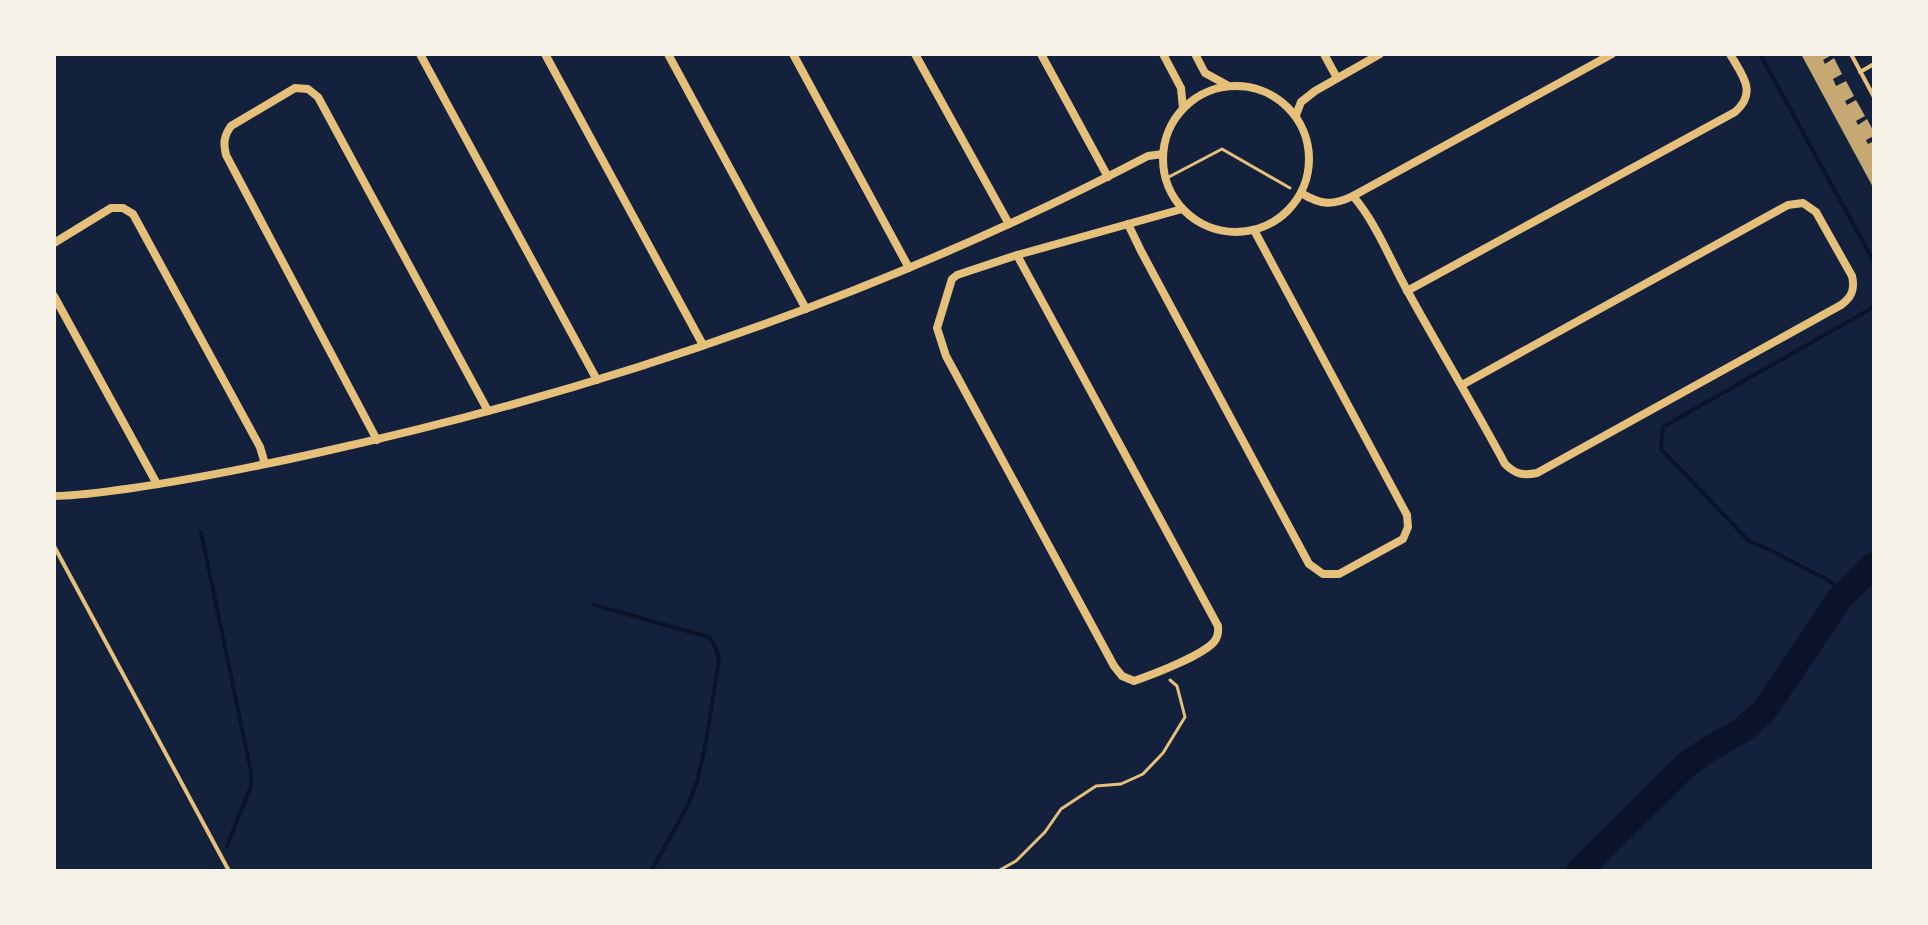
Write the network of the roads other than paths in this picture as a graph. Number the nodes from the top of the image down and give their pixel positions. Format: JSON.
{"nodes":[{"id":1,"x":420,"y":54,"type":"edge"},
{"id":2,"x":545,"y":54,"type":"edge"},
{"id":3,"x":668,"y":54,"type":"edge"},
{"id":4,"x":793,"y":54,"type":"edge"},
{"id":5,"x":915,"y":54,"type":"edge"},
{"id":6,"x":1041,"y":54,"type":"edge"},
{"id":7,"x":1163,"y":54,"type":"edge"},
{"id":8,"x":1195,"y":54,"type":"edge"},
{"id":9,"x":1324,"y":54,"type":"edge"},
{"id":10,"x":1380,"y":54,"type":"edge"},
{"id":11,"x":1612,"y":54,"type":"edge"},
{"id":12,"x":1730,"y":54,"type":"edge"},
{"id":13,"x":1851,"y":54,"type":"edge"},
{"id":14,"x":1874,"y":64,"type":"edge"},
{"id":15,"x":1860,"y":72,"type":"junction"},
{"id":16,"x":1337,"y":78,"type":"junction"},
{"id":17,"x":1228,"y":86,"type":"junction"},
{"id":18,"x":1874,"y":97,"type":"edge"},
{"id":19,"x":1183,"y":108,"type":"junction"},
{"id":20,"x":1296,"y":115,"type":"junction"},
{"id":21,"x":1163,"y":154,"type":"junction"},
{"id":22,"x":1108,"y":177,"type":"junction"},
{"id":23,"x":1301,"y":193,"type":"junction"},
{"id":24,"x":1353,"y":196,"type":"junction"},
{"id":25,"x":1182,"y":209,"type":"junction"},
{"id":26,"x":1009,"y":224,"type":"junction"},
{"id":27,"x":1128,"y":224,"type":"junction"},
{"id":28,"x":1254,"y":230,"type":"junction"},
{"id":29,"x":54,"y":243,"type":"edge"},
{"id":30,"x":1017,"y":255,"type":"junction"},
{"id":31,"x":909,"y":268,"type":"junction"},
{"id":32,"x":1407,"y":291,"type":"junction"},
{"id":33,"x":54,"y":296,"type":"edge"},
{"id":34,"x":806,"y":309,"type":"junction"},
{"id":35,"x":703,"y":345,"type":"junction"},
{"id":36,"x":597,"y":380,"type":"junction"},
{"id":37,"x":1462,"y":385,"type":"junction"},
{"id":38,"x":488,"y":411,"type":"junction"},
{"id":39,"x":377,"y":440,"type":"junction"},
{"id":40,"x":265,"y":464,"type":"junction"},
{"id":41,"x":157,"y":484,"type":"junction"},
{"id":42,"x":54,"y":496,"type":"edge"},
{"id":43,"x":54,"y":546,"type":"edge"},
{"id":44,"x":229,"y":871,"type":"edge"}],
"edges":[{"from":1,"to":36,"type":"street"},
{"from":2,"to":35,"type":"street"},
{"from":3,"to":34,"type":"street"},
{"from":4,"to":31,"type":"street"},
{"from":5,"to":26,"type":"street"},
{"from":6,"to":22,"type":"street"},
{"from":7,"to":19,"type":"street"},
{"from":8,"to":17,"type":"street"},
{"from":9,"to":16,"type":"street"},
{"from":10,"to":16,"type":"street"},
{"from":11,"to":24,"type":"street"},
{"from":12,"to":32,"type":"street"},
{"from":13,"to":15,"type":"lane"},
{"from":14,"to":15,"type":"lane"},
{"from":15,"to":18,"type":"lane"},
{"from":16,"to":20,"type":"street"},
{"from":17,"to":19,"type":"street"},
{"from":17,"to":20,"type":"street"},
{"from":19,"to":21,"type":"street"},
{"from":20,"to":23,"type":"street"},
{"from":21,"to":22,"type":"street"},
{"from":21,"to":25,"type":"street"},
{"from":22,"to":26,"type":"street"},
{"from":23,"to":24,"type":"street"},
{"from":23,"to":28,"type":"street"},
{"from":24,"to":32,"type":"street"},
{"from":25,"to":27,"type":"street"},
{"from":25,"to":28,"type":"street"},
{"from":26,"to":31,"type":"street"},
{"from":27,"to":28,"type":"street"},
{"from":27,"to":30,"type":"street"},
{"from":29,"to":40,"type":"street"},
{"from":30,"to":30,"type":"street"},
{"from":31,"to":34,"type":"street"},
{"from":32,"to":37,"type":"street"},
{"from":33,"to":41,"type":"street"},
{"from":34,"to":35,"type":"street"},
{"from":35,"to":36,"type":"street"},
{"from":36,"to":38,"type":"street"},
{"from":37,"to":37,"type":"street"},
{"from":38,"to":39,"type":"street"},
{"from":38,"to":39,"type":"street"},
{"from":39,"to":40,"type":"street"},
{"from":40,"to":41,"type":"street"},
{"from":41,"to":42,"type":"street"},
{"from":43,"to":44,"type":"lane"}]}
